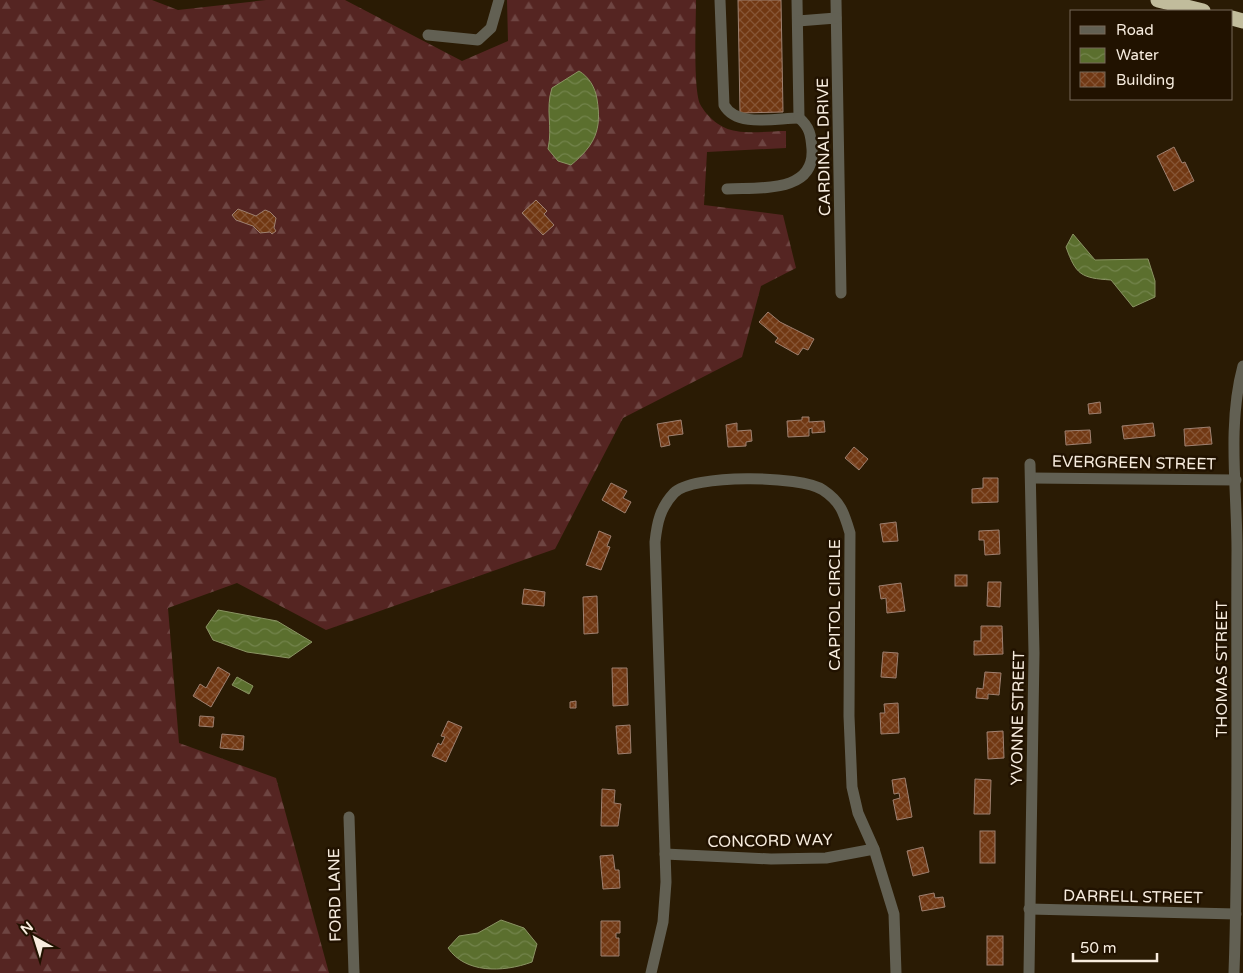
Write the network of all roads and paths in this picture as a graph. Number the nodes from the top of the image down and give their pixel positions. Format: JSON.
{"nodes":[{"id":1,"x":499,"y":0,"type":"edge"},
{"id":2,"x":720,"y":0,"type":"edge"},
{"id":3,"x":798,"y":0,"type":"edge"},
{"id":4,"x":836,"y":0,"type":"edge"},
{"id":5,"x":1158,"y":0,"type":"edge"},
{"id":6,"x":1199,"y":10,"type":"edge"},
{"id":7,"x":836,"y":18,"type":"junction"},
{"id":8,"x":798,"y":21,"type":"junction"},
{"id":9,"x":428,"y":35,"type":"dead end"},
{"id":10,"x":799,"y":118,"type":"junction"},
{"id":11,"x":727,"y":189,"type":"dead end"},
{"id":12,"x":841,"y":293,"type":"dead end"},
{"id":13,"x":1243,"y":366,"type":"edge"},
{"id":14,"x":1030,"y":464,"type":"dead end"},
{"id":15,"x":1031,"y":478,"type":"junction"},
{"id":16,"x":1236,"y":480,"type":"junction"},
{"id":17,"x":349,"y":817,"type":"dead end"},
{"id":18,"x":874,"y":849,"type":"junction"},
{"id":19,"x":665,"y":854,"type":"junction"},
{"id":20,"x":1029,"y":909,"type":"junction"},
{"id":21,"x":1236,"y":914,"type":"junction"},
{"id":22,"x":354,"y":973,"type":"edge"},
{"id":23,"x":651,"y":973,"type":"edge"},
{"id":24,"x":896,"y":973,"type":"edge"},
{"id":25,"x":1028,"y":973,"type":"edge"},
{"id":26,"x":1234,"y":973,"type":"edge"}],
"edges":[{"from":1,"to":9,"type":"street"},
{"from":2,"to":10,"type":"street"},
{"from":3,"to":8,"type":"street"},
{"from":4,"to":7,"type":"street","name":"CARDINAL DRIVE"},
{"from":5,"to":6,"type":"highway"},
{"from":7,"to":8,"type":"street"},
{"from":7,"to":12,"type":"street","name":"CARDINAL DRIVE"},
{"from":8,"to":10,"type":"street"},
{"from":10,"to":11,"type":"street"},
{"from":13,"to":16,"type":"street","name":"THOMAS STREET"},
{"from":14,"to":15,"type":"street","name":"YVONNE STREET"},
{"from":15,"to":16,"type":"street","name":"EVERGREEN STREET"},
{"from":15,"to":20,"type":"street","name":"YVONNE STREET"},
{"from":16,"to":21,"type":"street","name":"THOMAS STREET"},
{"from":17,"to":22,"type":"street","name":"FORD LANE"},
{"from":18,"to":19,"type":"street","name":"CONCORD WAY"},
{"from":18,"to":19,"type":"street","name":"CAPITOL CIRCLE"},
{"from":18,"to":24,"type":"street","name":"CAPITOL CIRCLE"},
{"from":19,"to":23,"type":"street","name":"CAPITOL CIRCLE"},
{"from":20,"to":21,"type":"street","name":"DARRELL STREET"},
{"from":20,"to":25,"type":"street","name":"YVONNE STREET"},
{"from":21,"to":26,"type":"street","name":"THOMAS STREET"}]}
